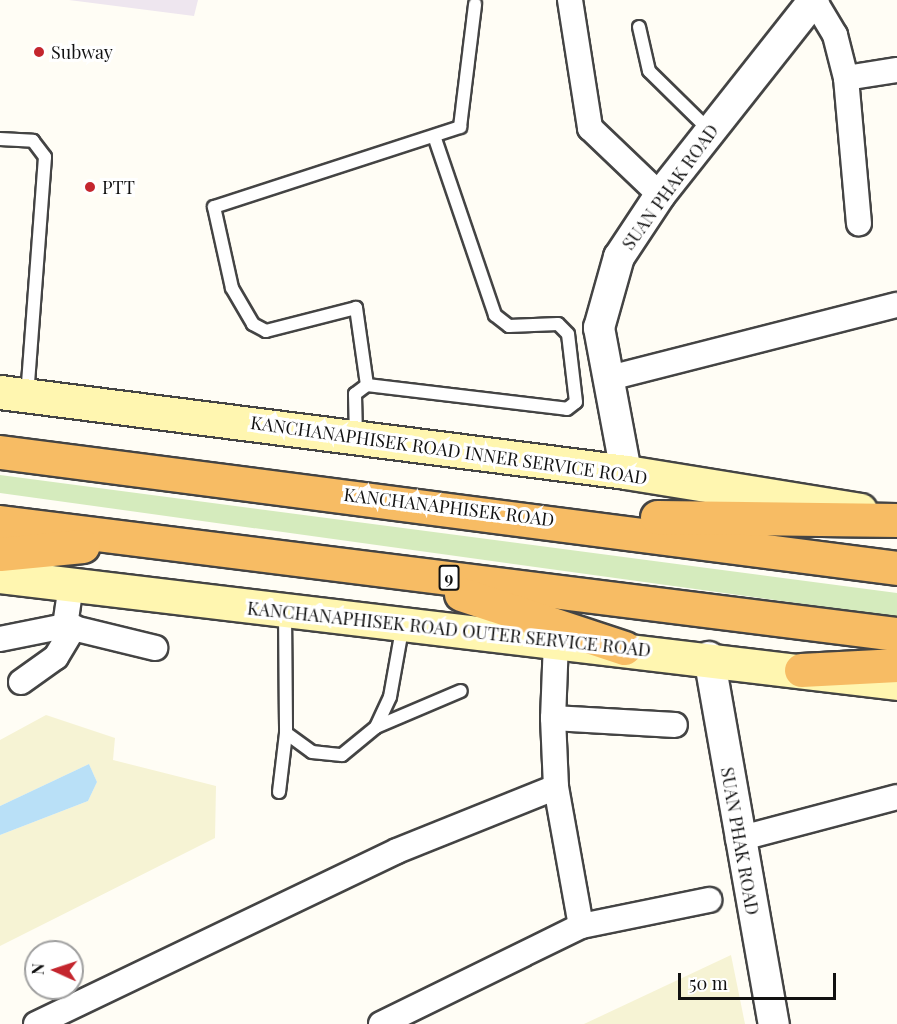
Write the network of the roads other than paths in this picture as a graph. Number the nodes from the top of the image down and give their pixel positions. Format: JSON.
{"nodes":[{"id":1,"x":570,"y":0,"type":"edge"},
{"id":2,"x":814,"y":0,"type":"edge"},
{"id":3,"x":475,"y":4,"type":"dead end"},
{"id":4,"x":639,"y":27,"type":"dead end"},
{"id":5,"x":897,"y":70,"type":"edge"},
{"id":6,"x":846,"y":78,"type":"junction"},
{"id":7,"x":710,"y":131,"type":"junction"},
{"id":8,"x":0,"y":139,"type":"edge"},
{"id":9,"x":435,"y":139,"type":"junction"},
{"id":10,"x":660,"y":195,"type":"junction"},
{"id":11,"x":859,"y":223,"type":"dead end"},
{"id":12,"x":897,"y":305,"type":"edge"},
{"id":13,"x":610,"y":378,"type":"junction"},
{"id":14,"x":367,"y":385,"type":"junction"},
{"id":15,"x":13,"y":393,"type":"edge"},
{"id":16,"x":357,"y":437,"type":"junction"},
{"id":17,"x":0,"y":452,"type":"edge"},
{"id":18,"x":626,"y":472,"type":"junction"},
{"id":19,"x":512,"y":514,"type":"junction"},
{"id":20,"x":897,"y":516,"type":"edge"},
{"id":21,"x":897,"y":520,"type":"edge"},
{"id":22,"x":0,"y":522,"type":"edge"},
{"id":23,"x":144,"y":540,"type":"junction"},
{"id":24,"x":0,"y":554,"type":"edge"},
{"id":25,"x":897,"y":568,"type":"edge"},
{"id":26,"x":387,"y":570,"type":"junction"},
{"id":27,"x":0,"y":576,"type":"edge"},
{"id":28,"x":70,"y":585,"type":"junction"},
{"id":29,"x":285,"y":612,"type":"junction"},
{"id":30,"x":403,"y":624,"type":"junction"},
{"id":31,"x":69,"y":626,"type":"junction"},
{"id":32,"x":897,"y":634,"type":"edge"},
{"id":33,"x":0,"y":639,"type":"edge"},
{"id":34,"x":556,"y":641,"type":"junction"},
{"id":35,"x":155,"y":648,"type":"dead end"},
{"id":36,"x":624,"y":648,"type":"junction"},
{"id":37,"x":709,"y":657,"type":"junction"},
{"id":38,"x":897,"y":665,"type":"edge"},
{"id":39,"x":801,"y":670,"type":"junction"},
{"id":40,"x":21,"y":682,"type":"dead end"},
{"id":41,"x":897,"y":683,"type":"edge"},
{"id":42,"x":461,"y":691,"type":"dead end"},
{"id":43,"x":554,"y":718,"type":"junction"},
{"id":44,"x":675,"y":725,"type":"dead end"},
{"id":45,"x":376,"y":727,"type":"junction"},
{"id":46,"x":286,"y":733,"type":"junction"},
{"id":47,"x":556,"y":787,"type":"junction"},
{"id":48,"x":279,"y":792,"type":"dead end"},
{"id":49,"x":897,"y":797,"type":"edge"},
{"id":50,"x":738,"y":839,"type":"junction"},
{"id":51,"x":709,"y":900,"type":"dead end"},
{"id":52,"x":581,"y":926,"type":"junction"},
{"id":53,"x":36,"y":1024,"type":"edge"},
{"id":54,"x":381,"y":1024,"type":"edge"},
{"id":55,"x":774,"y":1024,"type":"edge"}],
"edges":[{"from":1,"to":10,"type":"street"},
{"from":2,"to":6,"type":"street"},
{"from":2,"to":7,"type":"street","name":"SUAN PHAK ROAD"},
{"from":3,"to":9,"type":"lane"},
{"from":4,"to":7,"type":"lane"},
{"from":5,"to":6,"type":"street"},
{"from":6,"to":11,"type":"street"},
{"from":7,"to":10,"type":"street","name":"SUAN PHAK ROAD"},
{"from":8,"to":15,"type":"lane"},
{"from":9,"to":14,"type":"lane"},
{"from":9,"to":14,"type":"lane"},
{"from":10,"to":13,"type":"street","name":"SUAN PHAK ROAD"},
{"from":12,"to":13,"type":"street"},
{"from":13,"to":18,"type":"street","name":"SUAN PHAK ROAD"},
{"from":14,"to":16,"type":"lane"},
{"from":15,"to":16,"type":"main road","name":"KANCHANAPHISEK ROAD INNER SERVICE ROAD"},
{"from":16,"to":18,"type":"main road","name":"KANCHANAPHISEK ROAD INNER SERVICE ROAD"},
{"from":17,"to":19,"type":"highway","name":"KANCHANAPHISEK ROAD"},
{"from":18,"to":20,"type":"main road","name":"KANCHANAPHISEK ROAD INNER SERVICE ROAD"},
{"from":19,"to":21,"type":"highway"},
{"from":19,"to":25,"type":"highway","name":"KANCHANAPHISEK ROAD"},
{"from":22,"to":23,"type":"highway","number":"9"},
{"from":23,"to":24,"type":"highway"},
{"from":23,"to":26,"type":"highway","number":"9"},
{"from":26,"to":32,"type":"highway","number":"9"},
{"from":26,"to":36,"type":"highway"},
{"from":27,"to":28,"type":"main road","name":"KANCHANAPHISEK ROAD OUTER SERVICE ROAD"},
{"from":28,"to":29,"type":"main road","name":"KANCHANAPHISEK ROAD OUTER SERVICE ROAD"},
{"from":28,"to":31,"type":"street"},
{"from":29,"to":30,"type":"main road","name":"KANCHANAPHISEK ROAD OUTER SERVICE ROAD"},
{"from":29,"to":46,"type":"lane"},
{"from":30,"to":34,"type":"main road","name":"KANCHANAPHISEK ROAD OUTER SERVICE ROAD"},
{"from":30,"to":45,"type":"lane"},
{"from":31,"to":33,"type":"street"},
{"from":31,"to":35,"type":"street"},
{"from":31,"to":40,"type":"street"},
{"from":34,"to":36,"type":"main road","name":"KANCHANAPHISEK ROAD OUTER SERVICE ROAD"},
{"from":34,"to":43,"type":"street"},
{"from":36,"to":37,"type":"main road","name":"KANCHANAPHISEK ROAD OUTER SERVICE ROAD"},
{"from":37,"to":39,"type":"main road","name":"KANCHANAPHISEK ROAD OUTER SERVICE ROAD"},
{"from":37,"to":50,"type":"street","name":"SUAN PHAK ROAD"},
{"from":38,"to":39,"type":"highway"},
{"from":39,"to":41,"type":"main road","name":"KANCHANAPHISEK ROAD OUTER SERVICE ROAD"},
{"from":42,"to":45,"type":"lane"},
{"from":43,"to":44,"type":"street"},
{"from":43,"to":47,"type":"street"},
{"from":45,"to":46,"type":"lane"},
{"from":46,"to":48,"type":"lane"},
{"from":47,"to":52,"type":"street"},
{"from":47,"to":53,"type":"street"},
{"from":49,"to":50,"type":"street"},
{"from":50,"to":55,"type":"street","name":"SUAN PHAK ROAD"},
{"from":51,"to":52,"type":"street"},
{"from":52,"to":54,"type":"street"}]}
